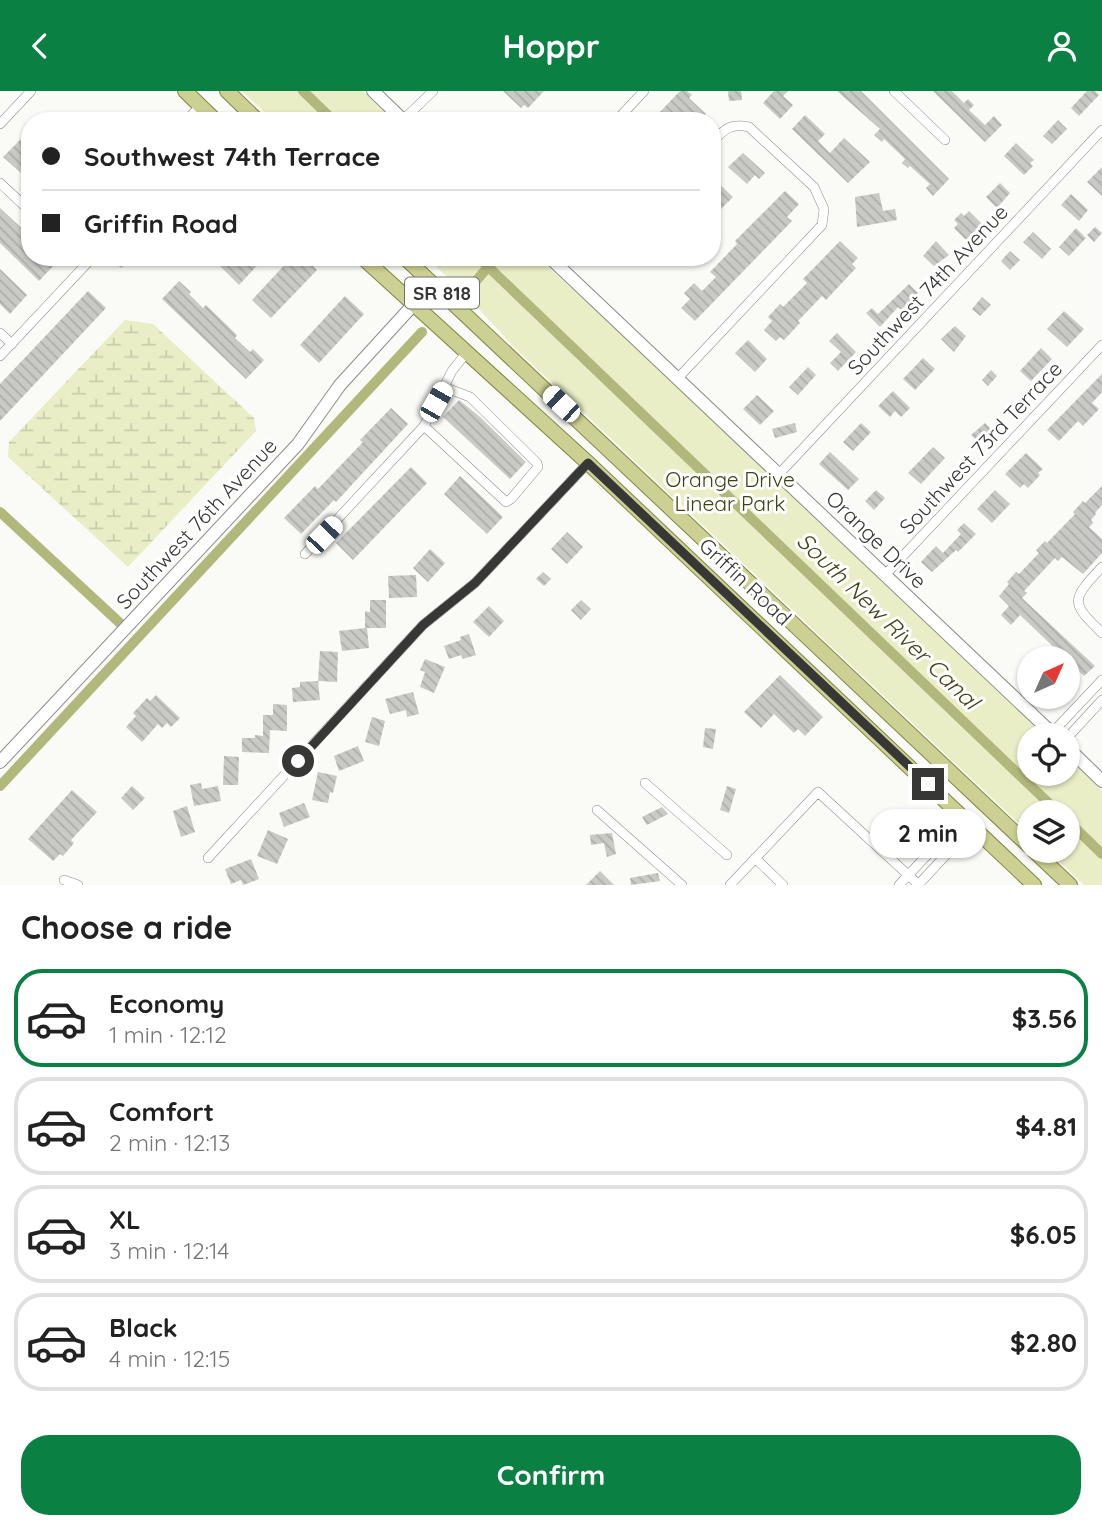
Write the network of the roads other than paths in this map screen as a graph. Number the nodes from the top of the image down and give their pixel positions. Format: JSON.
{"nodes":[{"id":1,"x":31,"y":91,"type":"edge"},
{"id":2,"x":184,"y":91,"type":"edge"},
{"id":3,"x":226,"y":91,"type":"edge"},
{"id":4,"x":373,"y":91,"type":"edge"},
{"id":5,"x":433,"y":91,"type":"edge"},
{"id":6,"x":644,"y":91,"type":"edge"},
{"id":7,"x":894,"y":91,"type":"edge"},
{"id":8,"x":200,"y":106,"type":"junction"},
{"id":9,"x":194,"y":112,"type":"edge"},
{"id":10,"x":206,"y":112,"type":"edge"},
{"id":11,"x":248,"y":112,"type":"edge"},
{"id":12,"x":395,"y":112,"type":"edge"},
{"id":13,"x":412,"y":112,"type":"edge"},
{"id":14,"x":624,"y":112,"type":"edge"},
{"id":15,"x":0,"y":124,"type":"edge"},
{"id":16,"x":1102,"y":130,"type":"edge"},
{"id":17,"x":721,"y":132,"type":"edge"},
{"id":18,"x":946,"y":140,"type":"dead end"},
{"id":19,"x":0,"y":183,"type":"edge"},
{"id":20,"x":21,"y":203,"type":"edge"},
{"id":21,"x":82,"y":266,"type":"edge"},
{"id":22,"x":372,"y":266,"type":"edge"},
{"id":23,"x":414,"y":266,"type":"edge"},
{"id":24,"x":559,"y":266,"type":"edge"},
{"id":25,"x":414,"y":304,"type":"junction"},
{"id":26,"x":0,"y":333,"type":"edge"},
{"id":27,"x":12,"y":344,"type":"junction"},
{"id":28,"x":1102,"y":345,"type":"edge"},
{"id":29,"x":467,"y":352,"type":"junction"},
{"id":30,"x":0,"y":356,"type":"edge"},
{"id":31,"x":678,"y":378,"type":"junction"},
{"id":32,"x":444,"y":387,"type":"junction"},
{"id":33,"x":424,"y":426,"type":"junction"},
{"id":34,"x":595,"y":436,"type":"junction"},
{"id":35,"x":564,"y":440,"type":"junction"},
{"id":36,"x":588,"y":463,"type":"junction"},
{"id":37,"x":626,"y":465,"type":"junction"},
{"id":38,"x":779,"y":474,"type":"junction"},
{"id":39,"x":305,"y":554,"type":"dead end"},
{"id":40,"x":1102,"y":566,"type":"edge"},
{"id":41,"x":885,"y":575,"type":"junction"},
{"id":42,"x":1102,"y":633,"type":"edge"},
{"id":43,"x":1102,"y":680,"type":"edge"},
{"id":44,"x":1102,"y":700,"type":"edge"},
{"id":45,"x":1041,"y":723,"type":"edge"},
{"id":46,"x":1063,"y":723,"type":"edge"},
{"id":47,"x":1080,"y":724,"type":"edge"},
{"id":48,"x":1080,"y":760,"type":"edge"},
{"id":49,"x":0,"y":762,"type":"edge"},
{"id":50,"x":1102,"y":781,"type":"edge"},
{"id":51,"x":645,"y":783,"type":"dead end"},
{"id":52,"x":597,"y":810,"type":"dead end"},
{"id":53,"x":968,"y":822,"type":"junction"},
{"id":54,"x":1017,"y":835,"type":"edge"},
{"id":55,"x":727,"y":855,"type":"dead end"},
{"id":56,"x":208,"y":858,"type":"dead end"},
{"id":57,"x":755,"y":858,"type":"junction"},
{"id":58,"x":1047,"y":863,"type":"edge"},
{"id":59,"x":908,"y":876,"type":"junction"},
{"id":60,"x":64,"y":880,"type":"dead end"},
{"id":61,"x":78,"y":885,"type":"edge"},
{"id":62,"x":682,"y":885,"type":"edge"},
{"id":63,"x":730,"y":885,"type":"edge"},
{"id":64,"x":783,"y":885,"type":"edge"},
{"id":65,"x":900,"y":885,"type":"edge"},
{"id":66,"x":918,"y":885,"type":"edge"},
{"id":67,"x":1034,"y":885,"type":"edge"},
{"id":68,"x":1070,"y":885,"type":"edge"}],
"edges":[{"from":1,"to":15,"type":"street"},
{"from":2,"to":8,"type":"main road"},
{"from":3,"to":11,"type":"main road"},
{"from":4,"to":12,"type":"street"},
{"from":5,"to":13,"type":"street"},
{"from":6,"to":14,"type":"street"},
{"from":7,"to":18,"type":"street"},
{"from":8,"to":9,"type":"street"},
{"from":8,"to":10,"type":"main road"},
{"from":16,"to":38,"type":"street","name":"Southwest 74th Avenue"},
{"from":17,"to":31,"type":"street"},
{"from":19,"to":20,"type":"street"},
{"from":21,"to":27,"type":"street"},
{"from":22,"to":25,"type":"main road","name":"Griffin Road","number":"SR 818"},
{"from":23,"to":34,"type":"main road","name":"Griffin Road","number":"SR 818"},
{"from":24,"to":31,"type":"street","name":"Orange Drive"},
{"from":25,"to":29,"type":"main road","name":"Griffin Road","number":"SR 818"},
{"from":25,"to":49,"type":"street","name":"Southwest 76th Avenue"},
{"from":26,"to":27,"type":"street"},
{"from":27,"to":30,"type":"street"},
{"from":28,"to":41,"type":"street","name":"Southwest 73rd Terrace"},
{"from":29,"to":32,"type":"street"},
{"from":29,"to":35,"type":"main road","name":"Griffin Road","number":"SR 818"},
{"from":31,"to":38,"type":"street","name":"Orange Drive"},
{"from":32,"to":33,"type":"street"},
{"from":32,"to":33,"type":"street"},
{"from":33,"to":39,"type":"street"},
{"from":34,"to":35,"type":"main road"},
{"from":34,"to":37,"type":"main road","name":"Griffin Road","number":"SR 818"},
{"from":35,"to":36,"type":"main road","name":"Griffin Road","number":"SR 818"},
{"from":36,"to":37,"type":"main road"},
{"from":36,"to":53,"type":"main road","name":"Griffin Road","number":"SR 818"},
{"from":36,"to":56,"type":"street"},
{"from":37,"to":54,"type":"main road","name":"Griffin Road","number":"SR 818"},
{"from":38,"to":41,"type":"street","name":"Orange Drive"},
{"from":40,"to":42,"type":"street"},
{"from":41,"to":45,"type":"street","name":"Orange Drive"},
{"from":43,"to":46,"type":"street"},
{"from":44,"to":47,"type":"street"},
{"from":48,"to":50,"type":"street"},
{"from":51,"to":55,"type":"street"},
{"from":52,"to":62,"type":"street"},
{"from":53,"to":59,"type":"street"},
{"from":53,"to":66,"type":"street"},
{"from":53,"to":67,"type":"main road","name":"Griffin Road","number":"SR 818"},
{"from":57,"to":59,"type":"street"},
{"from":57,"to":63,"type":"street"},
{"from":57,"to":64,"type":"street"},
{"from":58,"to":68,"type":"main road"},
{"from":59,"to":65,"type":"street"},
{"from":59,"to":66,"type":"street"},
{"from":60,"to":61,"type":"street"}]}
